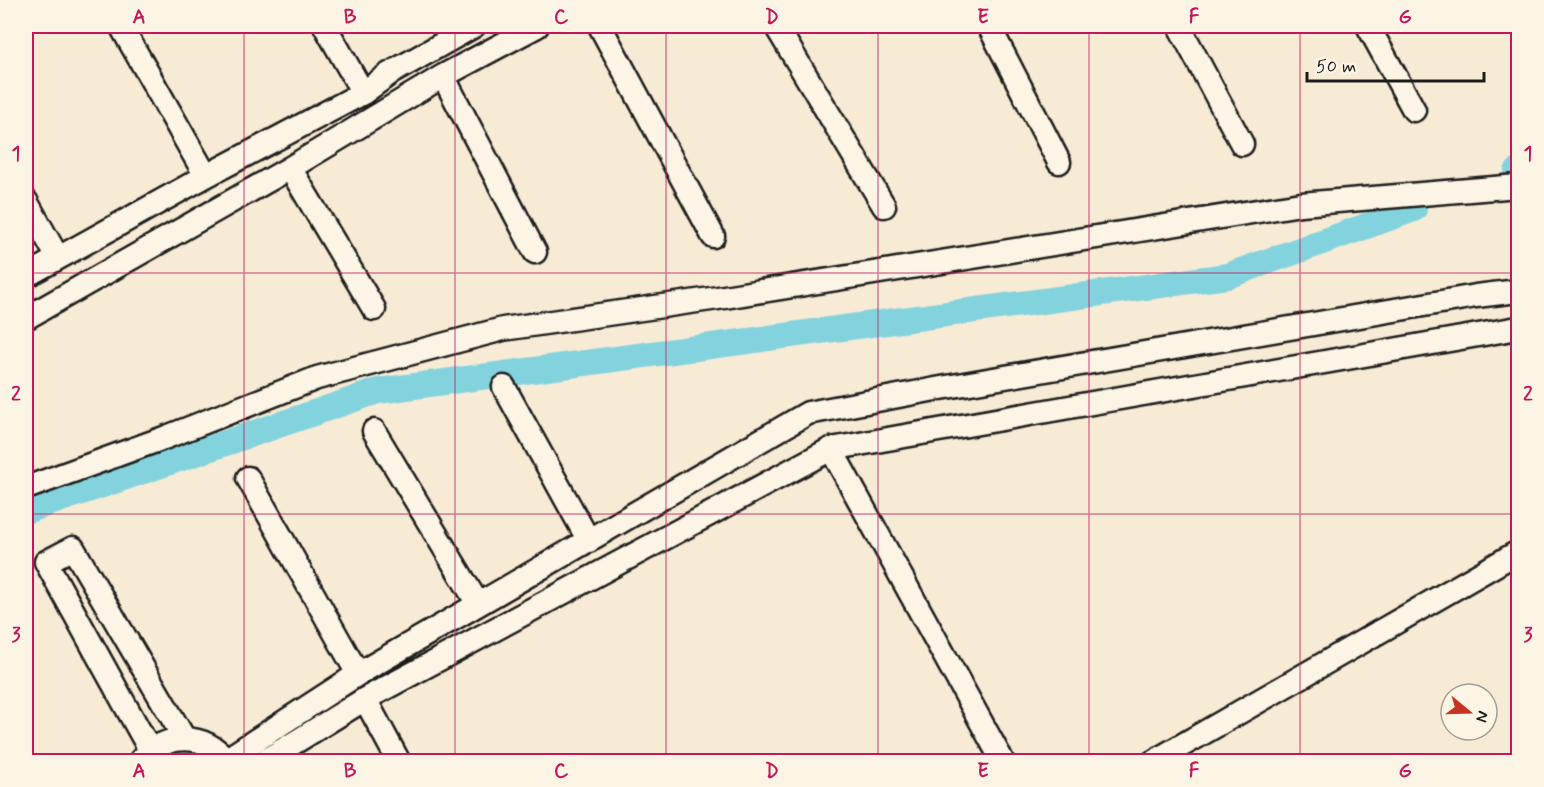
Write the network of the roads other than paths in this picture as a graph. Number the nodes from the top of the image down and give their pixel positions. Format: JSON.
{"nodes":[{"id":1,"x":121,"y":26,"type":"edge"},
{"id":2,"x":325,"y":26,"type":"edge"},
{"id":3,"x":474,"y":26,"type":"edge"},
{"id":4,"x":537,"y":26,"type":"edge"},
{"id":5,"x":600,"y":26,"type":"edge"},
{"id":6,"x":776,"y":26,"type":"edge"},
{"id":7,"x":989,"y":26,"type":"edge"},
{"id":8,"x":1179,"y":26,"type":"edge"},
{"id":9,"x":1368,"y":26,"type":"edge"},
{"id":10,"x":443,"y":76,"type":"junction"},
{"id":11,"x":363,"y":93,"type":"junction"},
{"id":12,"x":1414,"y":110,"type":"dead end"},
{"id":13,"x":1242,"y":144,"type":"dead end"},
{"id":14,"x":1059,"y":162,"type":"dead end"},
{"id":15,"x":290,"y":168,"type":"junction"},
{"id":16,"x":206,"y":176,"type":"junction"},
{"id":17,"x":1518,"y":186,"type":"edge"},
{"id":18,"x":26,"y":201,"type":"edge"},
{"id":19,"x":884,"y":206,"type":"dead end"},
{"id":20,"x":713,"y":236,"type":"dead end"},
{"id":21,"x":535,"y":252,"type":"dead end"},
{"id":22,"x":58,"y":258,"type":"junction"},
{"id":23,"x":26,"y":276,"type":"edge"},
{"id":24,"x":1518,"y":291,"type":"edge"},
{"id":25,"x":374,"y":309,"type":"dead end"},
{"id":26,"x":26,"y":318,"type":"edge"},
{"id":27,"x":1518,"y":328,"type":"edge"},
{"id":28,"x":504,"y":387,"type":"dead end"},
{"id":29,"x":374,"y":431,"type":"dead end"},
{"id":30,"x":831,"y":449,"type":"junction"},
{"id":31,"x":248,"y":478,"type":"dead end"},
{"id":32,"x":26,"y":488,"type":"edge"},
{"id":33,"x":589,"y":540,"type":"junction"},
{"id":34,"x":1518,"y":552,"type":"edge"},
{"id":35,"x":478,"y":604,"type":"junction"},
{"id":36,"x":358,"y":674,"type":"junction"},
{"id":37,"x":365,"y":699,"type":"junction"},
{"id":38,"x":184,"y":738,"type":"junction"},
{"id":39,"x":145,"y":756,"type":"edge"},
{"id":40,"x":227,"y":760,"type":"edge"},
{"id":41,"x":263,"y":762,"type":"edge"},
{"id":42,"x":399,"y":762,"type":"edge"},
{"id":43,"x":1003,"y":762,"type":"edge"},
{"id":44,"x":1153,"y":762,"type":"edge"}],
"edges":[{"from":1,"to":16,"type":"street"},
{"from":2,"to":11,"type":"street"},
{"from":3,"to":11,"type":"street"},
{"from":4,"to":10,"type":"street"},
{"from":5,"to":20,"type":"street"},
{"from":6,"to":19,"type":"street"},
{"from":7,"to":14,"type":"street"},
{"from":8,"to":13,"type":"street"},
{"from":9,"to":12,"type":"street"},
{"from":10,"to":15,"type":"street"},
{"from":10,"to":21,"type":"street"},
{"from":11,"to":16,"type":"street"},
{"from":15,"to":25,"type":"street"},
{"from":15,"to":26,"type":"street"},
{"from":16,"to":22,"type":"street"},
{"from":17,"to":32,"type":"street"},
{"from":18,"to":22,"type":"street"},
{"from":22,"to":23,"type":"street"},
{"from":24,"to":33,"type":"street"},
{"from":27,"to":30,"type":"street"},
{"from":28,"to":33,"type":"street"},
{"from":29,"to":35,"type":"street"},
{"from":30,"to":37,"type":"street"},
{"from":30,"to":43,"type":"street"},
{"from":31,"to":36,"type":"street"},
{"from":33,"to":35,"type":"street"},
{"from":34,"to":44,"type":"street"},
{"from":35,"to":36,"type":"street"},
{"from":36,"to":40,"type":"street"},
{"from":37,"to":41,"type":"street"},
{"from":37,"to":42,"type":"street"},
{"from":38,"to":39,"type":"street"},
{"from":38,"to":39,"type":"street"},
{"from":38,"to":40,"type":"street"}]}
